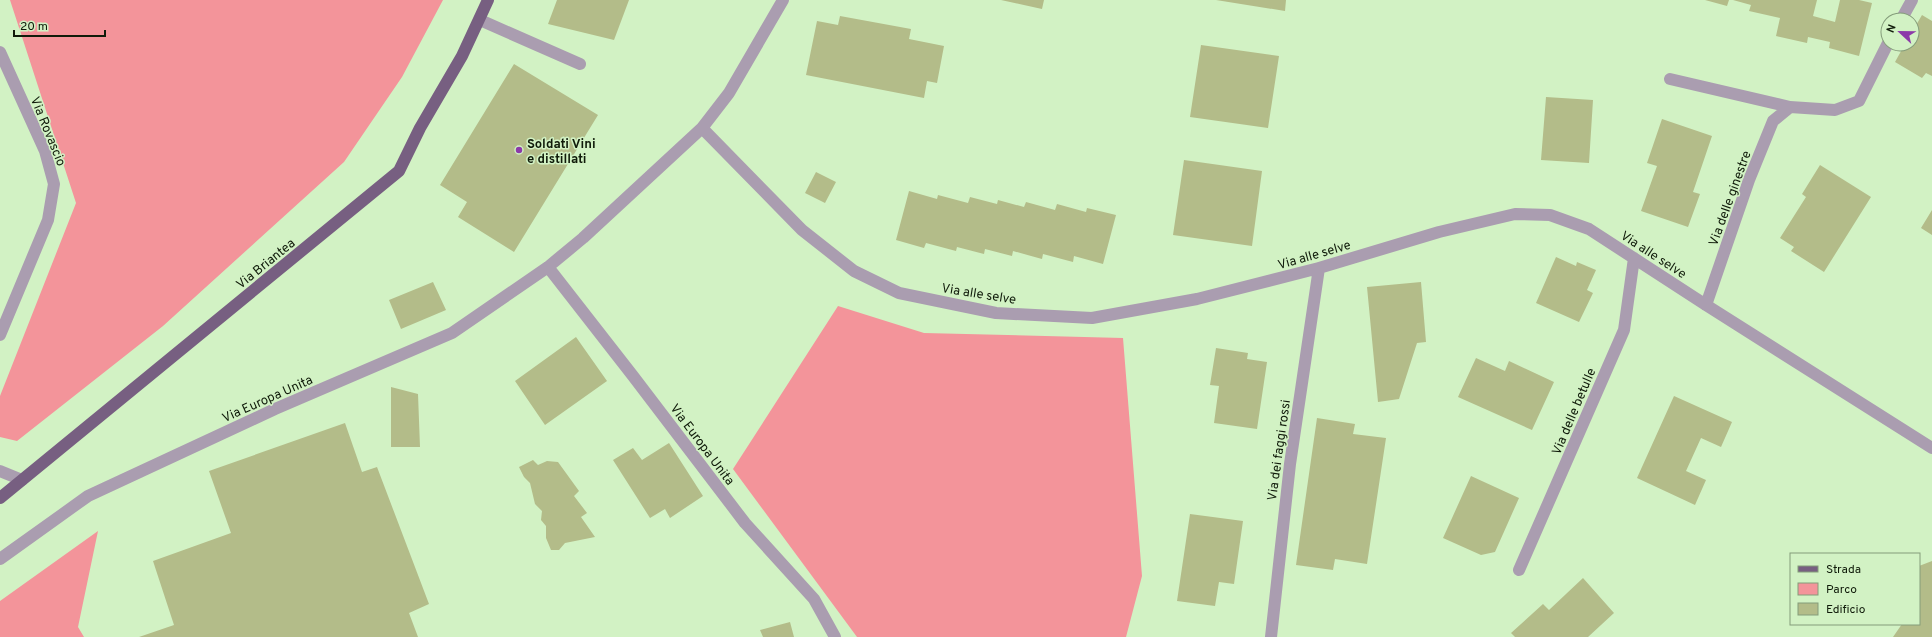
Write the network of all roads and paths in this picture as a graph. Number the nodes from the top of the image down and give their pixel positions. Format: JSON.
{"nodes":[{"id":1,"x":488,"y":0,"type":"edge"},
{"id":2,"x":783,"y":0,"type":"edge"},
{"id":3,"x":1912,"y":0,"type":"edge"},
{"id":4,"x":1905,"y":12,"type":"edge"},
{"id":5,"x":480,"y":20,"type":"junction"},
{"id":6,"x":0,"y":52,"type":"edge"},
{"id":7,"x":1884,"y":52,"type":"edge"},
{"id":8,"x":580,"y":64,"type":"dead end"},
{"id":9,"x":1670,"y":79,"type":"dead end"},
{"id":10,"x":1790,"y":107,"type":"junction"},
{"id":11,"x":702,"y":128,"type":"junction"},
{"id":12,"x":1634,"y":258,"type":"junction"},
{"id":13,"x":548,"y":267,"type":"junction"},
{"id":14,"x":1319,"y":268,"type":"junction"},
{"id":15,"x":1706,"y":306,"type":"junction"},
{"id":16,"x":0,"y":335,"type":"edge"},
{"id":17,"x":1932,"y":448,"type":"edge"},
{"id":18,"x":0,"y":471,"type":"edge"},
{"id":19,"x":22,"y":480,"type":"junction"},
{"id":20,"x":0,"y":498,"type":"edge"},
{"id":21,"x":0,"y":558,"type":"edge"},
{"id":22,"x":1519,"y":570,"type":"dead end"},
{"id":23,"x":836,"y":637,"type":"edge"},
{"id":24,"x":1272,"y":637,"type":"edge"}],
"edges":[{"from":1,"to":5,"type":"main road","name":"Via Briantea"},
{"from":2,"to":11,"type":"street","name":"Via Europa Unita"},
{"from":3,"to":4,"type":"street"},
{"from":5,"to":8,"type":"street"},
{"from":5,"to":19,"type":"main road","name":"Via Briantea"},
{"from":6,"to":16,"type":"street","name":"Via Rovascio"},
{"from":7,"to":10,"type":"street"},
{"from":9,"to":10,"type":"street"},
{"from":10,"to":15,"type":"street","name":"Via delle ginestre"},
{"from":11,"to":13,"type":"street","name":"Via Europa Unita"},
{"from":11,"to":14,"type":"street","name":"Via alle selve"},
{"from":12,"to":14,"type":"street","name":"Via alle selve"},
{"from":12,"to":15,"type":"street","name":"Via alle selve"},
{"from":12,"to":22,"type":"street","name":"Via delle betulle"},
{"from":13,"to":21,"type":"street","name":"Via Europa Unita"},
{"from":13,"to":23,"type":"street","name":"Via Europa Unita"},
{"from":14,"to":24,"type":"street","name":"Via dei faggi rossi"},
{"from":15,"to":17,"type":"street","name":"Via alle selve"},
{"from":18,"to":19,"type":"street"},
{"from":19,"to":20,"type":"main road","name":"Via Briantea"}]}
